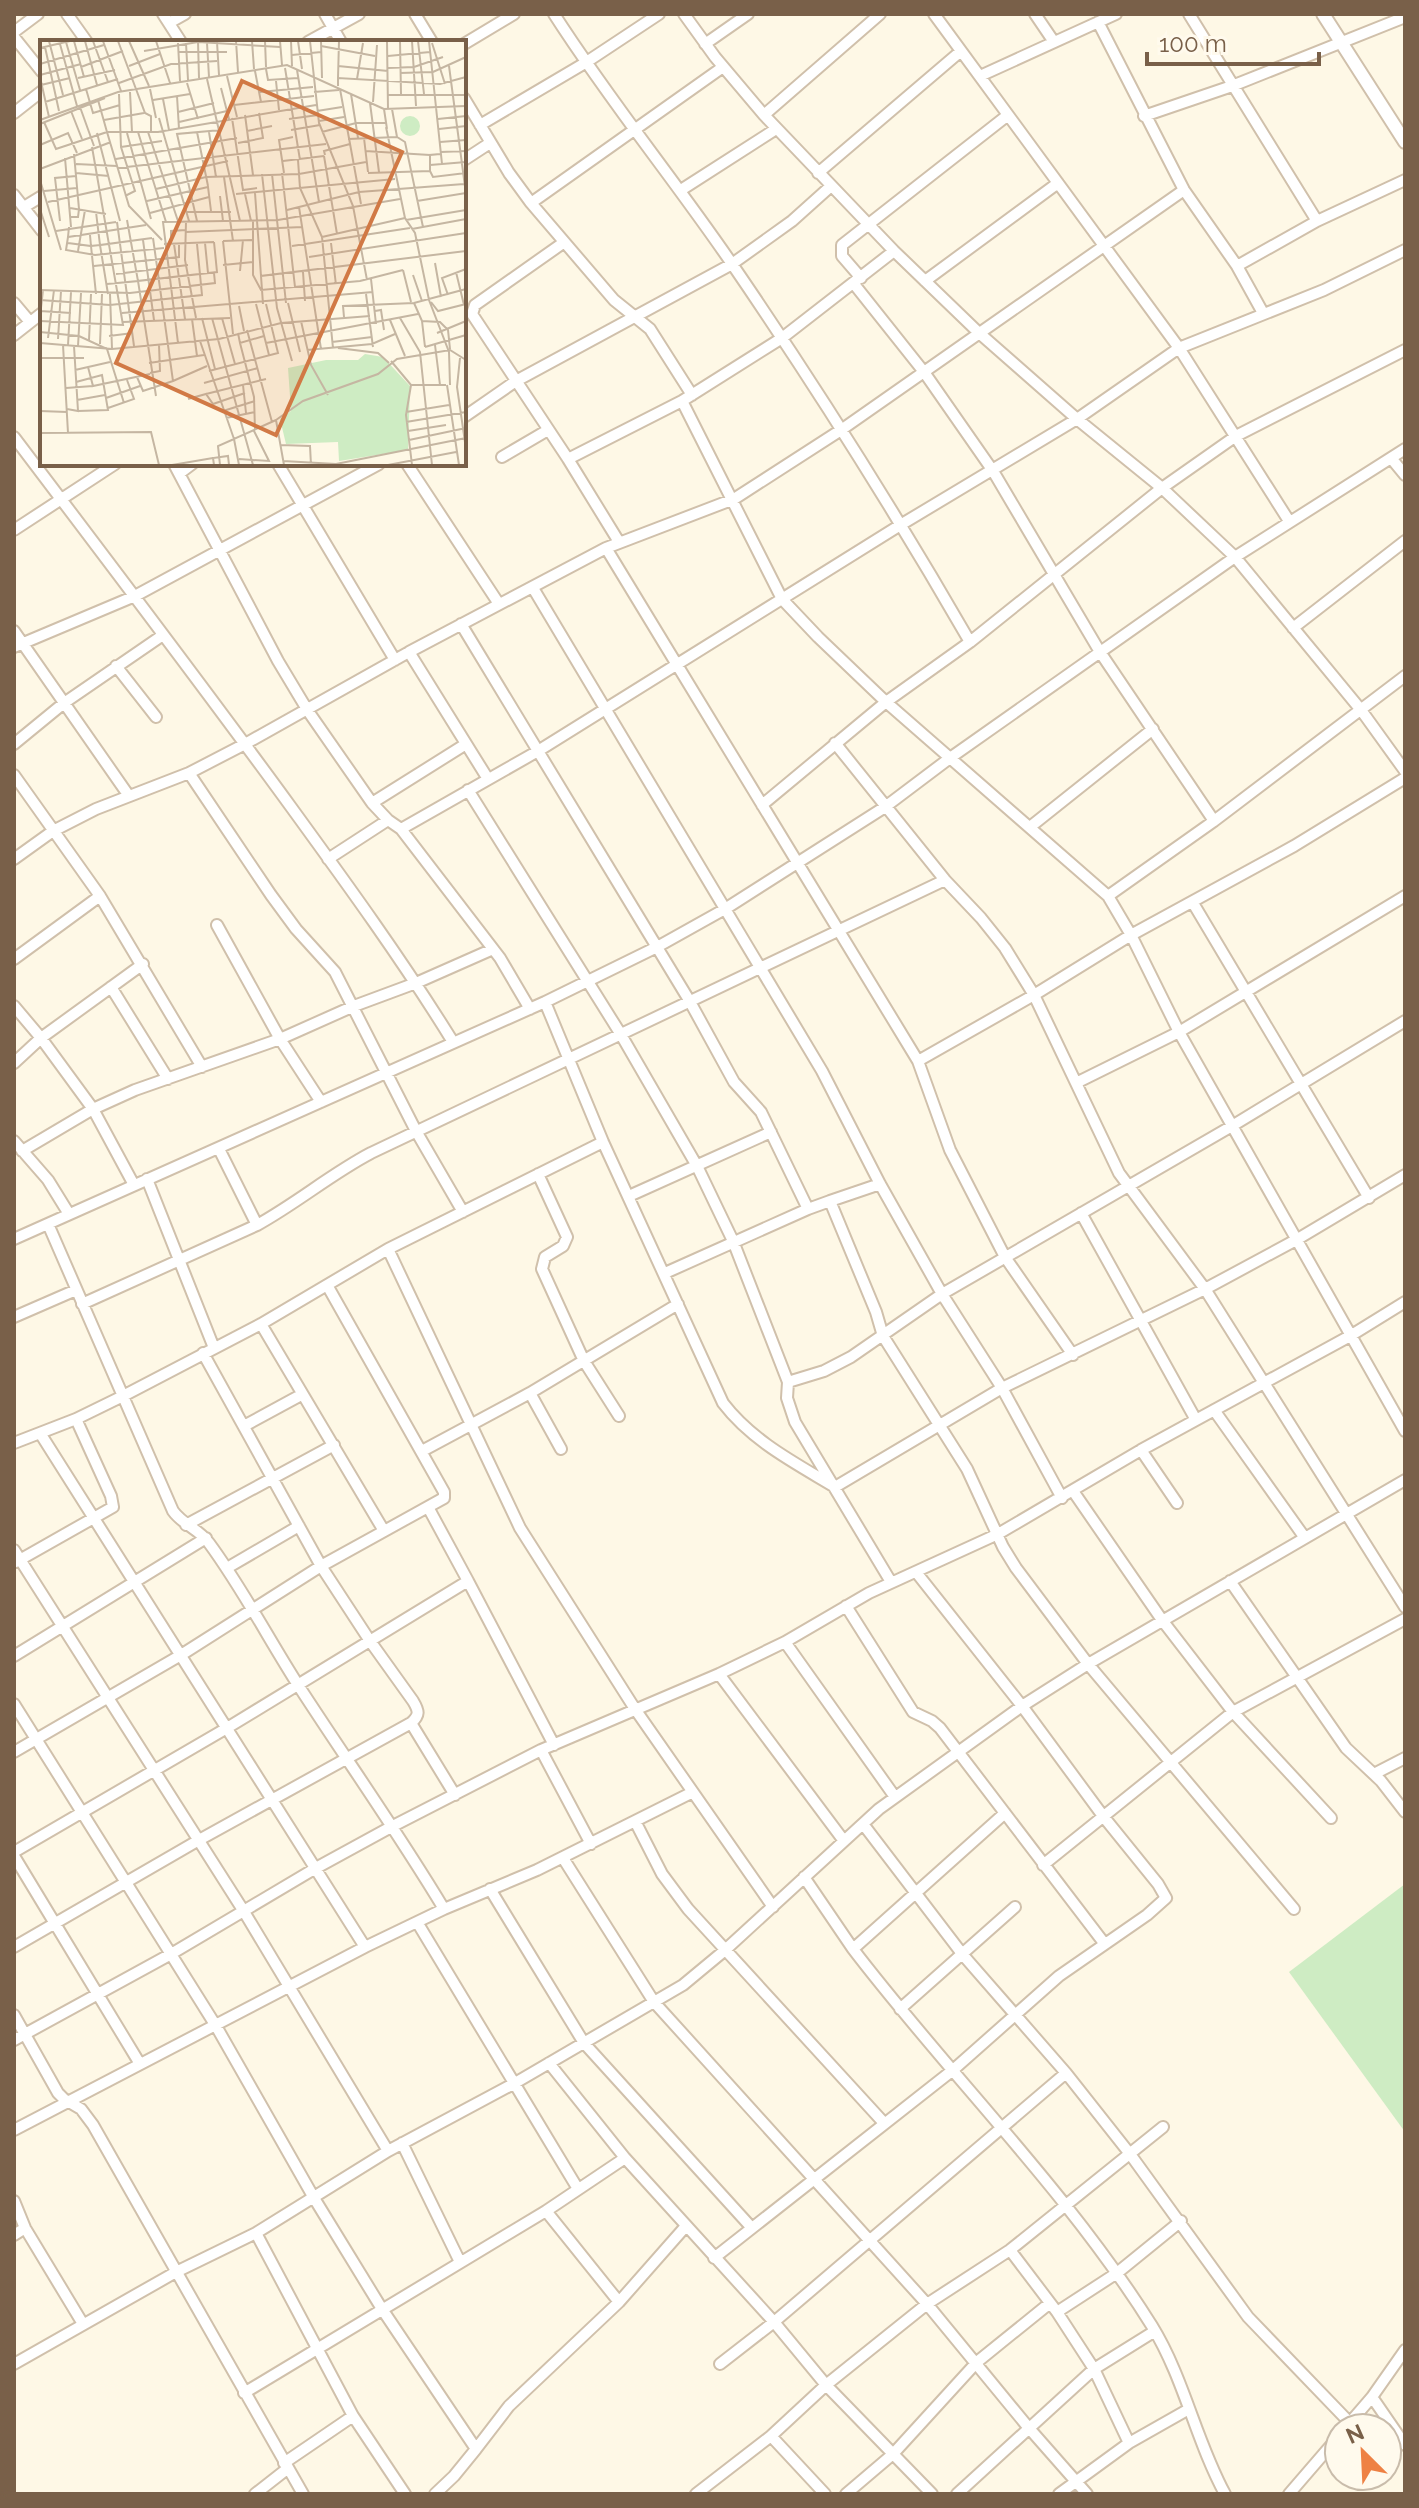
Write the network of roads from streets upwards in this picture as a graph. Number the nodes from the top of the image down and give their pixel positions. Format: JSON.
{"nodes":[{"id":1,"x":38,"y":14,"type":"edge"},
{"id":2,"x":67,"y":14,"type":"edge"},
{"id":3,"x":185,"y":14,"type":"edge"},
{"id":4,"x":325,"y":14,"type":"edge"},
{"id":5,"x":359,"y":14,"type":"edge"},
{"id":6,"x":415,"y":14,"type":"edge"},
{"id":7,"x":514,"y":14,"type":"edge"},
{"id":8,"x":554,"y":14,"type":"edge"},
{"id":9,"x":659,"y":14,"type":"edge"},
{"id":10,"x":684,"y":14,"type":"edge"},
{"id":11,"x":748,"y":14,"type":"edge"},
{"id":12,"x":880,"y":14,"type":"edge"},
{"id":13,"x":934,"y":14,"type":"edge"},
{"id":14,"x":1035,"y":14,"type":"edge"},
{"id":15,"x":1116,"y":14,"type":"edge"},
{"id":16,"x":1189,"y":14,"type":"edge"},
{"id":17,"x":1323,"y":14,"type":"edge"},
{"id":18,"x":1405,"y":17,"type":"edge"},
{"id":19,"x":166,"y":19,"type":"edge"},
{"id":20,"x":1098,"y":22,"type":"junction"},
{"id":21,"x":333,"y":28,"type":"junction"},
{"id":22,"x":14,"y":35,"type":"edge"},
{"id":23,"x":86,"y":40,"type":"edge"},
{"id":24,"x":180,"y":40,"type":"edge"},
{"id":25,"x":312,"y":40,"type":"edge"},
{"id":26,"x":340,"y":40,"type":"edge"},
{"id":27,"x":431,"y":40,"type":"edge"},
{"id":28,"x":1054,"y":42,"type":"junction"},
{"id":29,"x":466,"y":43,"type":"edge"},
{"id":30,"x":1340,"y":43,"type":"junction"},
{"id":31,"x":705,"y":44,"type":"junction"},
{"id":32,"x":961,"y":51,"type":"junction"},
{"id":33,"x":585,"y":63,"type":"junction"},
{"id":34,"x":723,"y":67,"type":"junction"},
{"id":35,"x":40,"y":69,"type":"edge"},
{"id":36,"x":980,"y":76,"type":"junction"},
{"id":37,"x":1232,"y":86,"type":"junction"},
{"id":38,"x":40,"y":93,"type":"edge"},
{"id":39,"x":466,"y":101,"type":"edge"},
{"id":40,"x":14,"y":113,"type":"edge"},
{"id":41,"x":764,"y":115,"type":"junction"},
{"id":42,"x":1008,"y":115,"type":"junction"},
{"id":43,"x":1144,"y":116,"type":"junction"},
{"id":44,"x":480,"y":125,"type":"junction"},
{"id":45,"x":776,"y":129,"type":"junction"},
{"id":46,"x":634,"y":130,"type":"junction"},
{"id":47,"x":1405,"y":142,"type":"edge"},
{"id":48,"x":490,"y":143,"type":"junction"},
{"id":49,"x":466,"y":159,"type":"edge"},
{"id":50,"x":818,"y":173,"type":"junction"},
{"id":51,"x":1405,"y":180,"type":"edge"},
{"id":52,"x":1058,"y":183,"type":"junction"},
{"id":53,"x":831,"y":186,"type":"junction"},
{"id":54,"x":681,"y":190,"type":"junction"},
{"id":55,"x":1184,"y":190,"type":"junction"},
{"id":56,"x":14,"y":195,"type":"edge"},
{"id":57,"x":40,"y":197,"type":"edge"},
{"id":58,"x":531,"y":203,"type":"junction"},
{"id":59,"x":24,"y":207,"type":"junction"},
{"id":60,"x":1317,"y":221,"type":"junction"},
{"id":61,"x":869,"y":224,"type":"junction"},
{"id":62,"x":40,"y":228,"type":"edge"},
{"id":63,"x":563,"y":243,"type":"junction"},
{"id":64,"x":1104,"y":247,"type":"junction"},
{"id":65,"x":1405,"y":250,"type":"edge"},
{"id":66,"x":894,"y":251,"type":"junction"},
{"id":67,"x":732,"y":264,"type":"junction"},
{"id":68,"x":1237,"y":266,"type":"junction"},
{"id":69,"x":858,"y":281,"type":"junction"},
{"id":70,"x":925,"y":281,"type":"junction"},
{"id":71,"x":14,"y":303,"type":"edge"},
{"id":72,"x":1263,"y":313,"type":"junction"},
{"id":73,"x":40,"y":314,"type":"edge"},
{"id":74,"x":635,"y":316,"type":"junction"},
{"id":75,"x":30,"y":322,"type":"junction"},
{"id":76,"x":978,"y":332,"type":"junction"},
{"id":77,"x":14,"y":335,"type":"edge"},
{"id":78,"x":782,"y":338,"type":"junction"},
{"id":79,"x":1179,"y":348,"type":"junction"},
{"id":80,"x":1405,"y":350,"type":"edge"},
{"id":81,"x":924,"y":372,"type":"junction"},
{"id":82,"x":516,"y":381,"type":"junction"},
{"id":83,"x":687,"y":398,"type":"junction"},
{"id":84,"x":466,"y":416,"type":"edge"},
{"id":85,"x":1077,"y":419,"type":"junction"},
{"id":86,"x":548,"y":430,"type":"junction"},
{"id":87,"x":841,"y":430,"type":"junction"},
{"id":88,"x":1236,"y":436,"type":"junction"},
{"id":89,"x":14,"y":437,"type":"edge"},
{"id":90,"x":1405,"y":449,"type":"edge"},
{"id":91,"x":502,"y":457,"type":"dead end"},
{"id":92,"x":1391,"y":458,"type":"junction"},
{"id":93,"x":568,"y":459,"type":"junction"},
{"id":94,"x":112,"y":466,"type":"edge"},
{"id":95,"x":279,"y":466,"type":"edge"},
{"id":96,"x":375,"y":466,"type":"edge"},
{"id":97,"x":408,"y":466,"type":"edge"},
{"id":98,"x":177,"y":468,"type":"edge"},
{"id":99,"x":993,"y":471,"type":"junction"},
{"id":100,"x":1405,"y":475,"type":"edge"},
{"id":101,"x":1162,"y":488,"type":"junction"},
{"id":102,"x":734,"y":499,"type":"junction"},
{"id":103,"x":62,"y":500,"type":"junction"},
{"id":104,"x":301,"y":505,"type":"junction"},
{"id":105,"x":1289,"y":521,"type":"junction"},
{"id":106,"x":902,"y":524,"type":"junction"},
{"id":107,"x":14,"y":530,"type":"edge"},
{"id":108,"x":1405,"y":541,"type":"edge"},
{"id":109,"x":619,"y":542,"type":"junction"},
{"id":110,"x":606,"y":548,"type":"junction"},
{"id":111,"x":219,"y":551,"type":"junction"},
{"id":112,"x":1235,"y":557,"type":"junction"},
{"id":113,"x":1053,"y":575,"type":"junction"},
{"id":114,"x":533,"y":588,"type":"junction"},
{"id":115,"x":135,"y":596,"type":"junction"},
{"id":116,"x":782,"y":599,"type":"junction"},
{"id":117,"x":499,"y":604,"type":"junction"},
{"id":118,"x":461,"y":624,"type":"junction"},
{"id":119,"x":1293,"y":628,"type":"junction"},
{"id":120,"x":14,"y":631,"type":"edge"},
{"id":121,"x":163,"y":635,"type":"junction"},
{"id":122,"x":970,"y":642,"type":"junction"},
{"id":123,"x":17,"y":645,"type":"edge"},
{"id":124,"x":409,"y":652,"type":"junction"},
{"id":125,"x":1100,"y":652,"type":"junction"},
{"id":126,"x":395,"y":660,"type":"junction"},
{"id":127,"x":116,"y":666,"type":"junction"},
{"id":128,"x":676,"y":666,"type":"junction"},
{"id":129,"x":1405,"y":676,"type":"edge"},
{"id":130,"x":886,"y":702,"type":"junction"},
{"id":131,"x":64,"y":703,"type":"junction"},
{"id":132,"x":606,"y":709,"type":"junction"},
{"id":133,"x":1361,"y":710,"type":"junction"},
{"id":134,"x":308,"y":711,"type":"junction"},
{"id":135,"x":156,"y":717,"type":"dead end"},
{"id":136,"x":1153,"y":729,"type":"junction"},
{"id":137,"x":835,"y":743,"type":"junction"},
{"id":138,"x":14,"y":744,"type":"edge"},
{"id":139,"x":245,"y":744,"type":"junction"},
{"id":140,"x":466,"y":744,"type":"junction"},
{"id":141,"x":538,"y":751,"type":"junction"},
{"id":142,"x":950,"y":758,"type":"junction"},
{"id":143,"x":1405,"y":771,"type":"edge"},
{"id":144,"x":189,"y":773,"type":"junction"},
{"id":145,"x":14,"y":775,"type":"edge"},
{"id":146,"x":1405,"y":778,"type":"edge"},
{"id":147,"x":488,"y":779,"type":"junction"},
{"id":148,"x":468,"y":790,"type":"junction"},
{"id":149,"x":129,"y":796,"type":"junction"},
{"id":150,"x":372,"y":803,"type":"junction"},
{"id":151,"x":762,"y":805,"type":"junction"},
{"id":152,"x":885,"y":807,"type":"junction"},
{"id":153,"x":388,"y":820,"type":"junction"},
{"id":154,"x":1214,"y":821,"type":"junction"},
{"id":155,"x":1030,"y":827,"type":"junction"},
{"id":156,"x":401,"y":829,"type":"junction"},
{"id":157,"x":53,"y":831,"type":"junction"},
{"id":158,"x":14,"y":859,"type":"edge"},
{"id":159,"x":328,"y":859,"type":"junction"},
{"id":160,"x":797,"y":863,"type":"junction"},
{"id":161,"x":945,"y":880,"type":"junction"},
{"id":162,"x":100,"y":896,"type":"junction"},
{"id":163,"x":1108,"y":896,"type":"junction"},
{"id":164,"x":1405,"y":896,"type":"edge"},
{"id":165,"x":1193,"y":903,"type":"junction"},
{"id":166,"x":725,"y":909,"type":"junction"},
{"id":167,"x":217,"y":925,"type":"dead end"},
{"id":168,"x":839,"y":930,"type":"junction"},
{"id":169,"x":1131,"y":935,"type":"junction"},
{"id":170,"x":657,"y":947,"type":"junction"},
{"id":171,"x":493,"y":949,"type":"junction"},
{"id":172,"x":14,"y":959,"type":"edge"},
{"id":173,"x":143,"y":964,"type":"junction"},
{"id":174,"x":758,"y":967,"type":"junction"},
{"id":175,"x":587,"y":981,"type":"junction"},
{"id":176,"x":416,"y":983,"type":"junction"},
{"id":177,"x":111,"y":987,"type":"junction"},
{"id":178,"x":1246,"y":991,"type":"junction"},
{"id":179,"x":1034,"y":995,"type":"junction"},
{"id":180,"x":689,"y":1000,"type":"junction"},
{"id":181,"x":545,"y":1002,"type":"junction"},
{"id":182,"x":14,"y":1006,"type":"edge"},
{"id":183,"x":354,"y":1006,"type":"junction"},
{"id":184,"x":530,"y":1009,"type":"junction"},
{"id":185,"x":1405,"y":1021,"type":"edge"},
{"id":186,"x":1179,"y":1032,"type":"junction"},
{"id":187,"x":620,"y":1033,"type":"junction"},
{"id":188,"x":41,"y":1038,"type":"junction"},
{"id":189,"x":280,"y":1039,"type":"junction"},
{"id":190,"x":453,"y":1042,"type":"junction"},
{"id":191,"x":568,"y":1058,"type":"junction"},
{"id":192,"x":918,"y":1061,"type":"junction"},
{"id":193,"x":14,"y":1063,"type":"edge"},
{"id":194,"x":202,"y":1067,"type":"junction"},
{"id":195,"x":388,"y":1073,"type":"junction"},
{"id":196,"x":168,"y":1079,"type":"junction"},
{"id":197,"x":1076,"y":1083,"type":"junction"},
{"id":198,"x":1301,"y":1084,"type":"junction"},
{"id":199,"x":321,"y":1102,"type":"junction"},
{"id":200,"x":93,"y":1109,"type":"junction"},
{"id":201,"x":1232,"y":1126,"type":"junction"},
{"id":202,"x":416,"y":1131,"type":"junction"},
{"id":203,"x":771,"y":1132,"type":"junction"},
{"id":204,"x":14,"y":1141,"type":"edge"},
{"id":205,"x":603,"y":1142,"type":"junction"},
{"id":206,"x":219,"y":1149,"type":"junction"},
{"id":207,"x":22,"y":1151,"type":"junction"},
{"id":208,"x":697,"y":1166,"type":"junction"},
{"id":209,"x":538,"y":1174,"type":"junction"},
{"id":210,"x":1405,"y":1175,"type":"edge"},
{"id":211,"x":147,"y":1179,"type":"junction"},
{"id":212,"x":880,"y":1184,"type":"junction"},
{"id":213,"x":134,"y":1185,"type":"junction"},
{"id":214,"x":1128,"y":1186,"type":"junction"},
{"id":215,"x":629,"y":1196,"type":"junction"},
{"id":216,"x":1369,"y":1198,"type":"junction"},
{"id":217,"x":830,"y":1201,"type":"junction"},
{"id":218,"x":808,"y":1209,"type":"junction"},
{"id":219,"x":463,"y":1212,"type":"junction"},
{"id":220,"x":1081,"y":1213,"type":"junction"},
{"id":221,"x":69,"y":1214,"type":"junction"},
{"id":222,"x":48,"y":1224,"type":"junction"},
{"id":223,"x":257,"y":1225,"type":"junction"},
{"id":224,"x":14,"y":1239,"type":"edge"},
{"id":225,"x":1296,"y":1240,"type":"junction"},
{"id":226,"x":733,"y":1241,"type":"junction"},
{"id":227,"x":388,"y":1249,"type":"junction"},
{"id":228,"x":1005,"y":1257,"type":"junction"},
{"id":229,"x":179,"y":1261,"type":"junction"},
{"id":230,"x":665,"y":1273,"type":"junction"},
{"id":231,"x":327,"y":1285,"type":"junction"},
{"id":232,"x":1205,"y":1289,"type":"junction"},
{"id":233,"x":76,"y":1290,"type":"junction"},
{"id":234,"x":942,"y":1294,"type":"junction"},
{"id":235,"x":1405,"y":1302,"type":"edge"},
{"id":236,"x":82,"y":1304,"type":"junction"},
{"id":237,"x":678,"y":1304,"type":"junction"},
{"id":238,"x":14,"y":1317,"type":"edge"},
{"id":239,"x":1142,"y":1321,"type":"junction"},
{"id":240,"x":261,"y":1324,"type":"junction"},
{"id":241,"x":883,"y":1336,"type":"junction"},
{"id":242,"x":1350,"y":1336,"type":"junction"},
{"id":243,"x":208,"y":1351,"type":"junction"},
{"id":244,"x":1073,"y":1355,"type":"junction"},
{"id":245,"x":584,"y":1361,"type":"junction"},
{"id":246,"x":788,"y":1382,"type":"junction"},
{"id":247,"x":1263,"y":1383,"type":"junction"},
{"id":248,"x":1002,"y":1388,"type":"junction"},
{"id":249,"x":530,"y":1393,"type":"junction"},
{"id":250,"x":301,"y":1395,"type":"junction"},
{"id":251,"x":123,"y":1396,"type":"junction"},
{"id":252,"x":1214,"y":1410,"type":"junction"},
{"id":253,"x":619,"y":1416,"type":"dead end"},
{"id":254,"x":76,"y":1419,"type":"junction"},
{"id":255,"x":1196,"y":1420,"type":"junction"},
{"id":256,"x":939,"y":1423,"type":"junction"},
{"id":257,"x":471,"y":1425,"type":"junction"},
{"id":258,"x":244,"y":1426,"type":"junction"},
{"id":259,"x":1405,"y":1431,"type":"edge"},
{"id":260,"x":40,"y":1433,"type":"junction"},
{"id":261,"x":14,"y":1443,"type":"edge"},
{"id":262,"x":334,"y":1445,"type":"junction"},
{"id":263,"x":561,"y":1449,"type":"dead end"},
{"id":264,"x":1141,"y":1450,"type":"junction"},
{"id":265,"x":422,"y":1451,"type":"junction"},
{"id":266,"x":273,"y":1476,"type":"junction"},
{"id":267,"x":1405,"y":1480,"type":"edge"},
{"id":268,"x":835,"y":1487,"type":"junction"},
{"id":269,"x":1073,"y":1491,"type":"junction"},
{"id":270,"x":1062,"y":1498,"type":"junction"},
{"id":271,"x":1177,"y":1503,"type":"dead end"},
{"id":272,"x":429,"y":1509,"type":"junction"},
{"id":273,"x":1348,"y":1513,"type":"junction"},
{"id":274,"x":92,"y":1518,"type":"junction"},
{"id":275,"x":186,"y":1525,"type":"junction"},
{"id":276,"x":299,"y":1526,"type":"junction"},
{"id":277,"x":384,"y":1531,"type":"junction"},
{"id":278,"x":998,"y":1534,"type":"junction"},
{"id":279,"x":206,"y":1538,"type":"junction"},
{"id":280,"x":1305,"y":1538,"type":"junction"},
{"id":281,"x":16,"y":1558,"type":"edge"},
{"id":282,"x":321,"y":1566,"type":"junction"},
{"id":283,"x":227,"y":1568,"type":"junction"},
{"id":284,"x":916,"y":1572,"type":"junction"},
{"id":285,"x":468,"y":1581,"type":"junction"},
{"id":286,"x":1230,"y":1581,"type":"junction"},
{"id":287,"x":891,"y":1582,"type":"junction"},
{"id":288,"x":135,"y":1583,"type":"junction"},
{"id":289,"x":846,"y":1606,"type":"junction"},
{"id":290,"x":1405,"y":1607,"type":"edge"},
{"id":291,"x":251,"y":1609,"type":"junction"},
{"id":292,"x":1405,"y":1619,"type":"edge"},
{"id":293,"x":1162,"y":1620,"type":"junction"},
{"id":294,"x":63,"y":1626,"type":"junction"},
{"id":295,"x":370,"y":1641,"type":"junction"},
{"id":296,"x":785,"y":1642,"type":"junction"},
{"id":297,"x":181,"y":1655,"type":"junction"},
{"id":298,"x":14,"y":1656,"type":"edge"},
{"id":299,"x":1088,"y":1664,"type":"junction"},
{"id":300,"x":719,"y":1674,"type":"junction"},
{"id":301,"x":1296,"y":1676,"type":"junction"},
{"id":302,"x":298,"y":1684,"type":"junction"},
{"id":303,"x":109,"y":1698,"type":"junction"},
{"id":304,"x":14,"y":1704,"type":"edge"},
{"id":305,"x":1022,"y":1706,"type":"junction"},
{"id":306,"x":635,"y":1709,"type":"junction"},
{"id":307,"x":1233,"y":1712,"type":"junction"},
{"id":308,"x":411,"y":1723,"type":"junction"},
{"id":309,"x":227,"y":1728,"type":"junction"},
{"id":310,"x":36,"y":1739,"type":"junction"},
{"id":311,"x":554,"y":1745,"type":"junction"},
{"id":312,"x":541,"y":1750,"type":"junction"},
{"id":313,"x":958,"y":1751,"type":"junction"},
{"id":314,"x":14,"y":1752,"type":"edge"},
{"id":315,"x":345,"y":1758,"type":"junction"},
{"id":316,"x":1405,"y":1758,"type":"edge"},
{"id":317,"x":1169,"y":1761,"type":"junction"},
{"id":318,"x":154,"y":1770,"type":"junction"},
{"id":319,"x":1374,"y":1774,"type":"junction"},
{"id":320,"x":691,"y":1793,"type":"junction"},
{"id":321,"x":455,"y":1795,"type":"junction"},
{"id":322,"x":895,"y":1797,"type":"junction"},
{"id":323,"x":272,"y":1798,"type":"junction"},
{"id":324,"x":1405,"y":1812,"type":"edge"},
{"id":325,"x":82,"y":1813,"type":"junction"},
{"id":326,"x":1005,"y":1813,"type":"junction"},
{"id":327,"x":1103,"y":1816,"type":"junction"},
{"id":328,"x":1331,"y":1818,"type":"dead end"},
{"id":329,"x":636,"y":1823,"type":"junction"},
{"id":330,"x":863,"y":1824,"type":"junction"},
{"id":331,"x":391,"y":1827,"type":"junction"},
{"id":332,"x":199,"y":1840,"type":"junction"},
{"id":333,"x":844,"y":1841,"type":"junction"},
{"id":334,"x":591,"y":1844,"type":"junction"},
{"id":335,"x":14,"y":1854,"type":"edge"},
{"id":336,"x":563,"y":1858,"type":"junction"},
{"id":337,"x":1043,"y":1865,"type":"junction"},
{"id":338,"x":316,"y":1868,"type":"junction"},
{"id":339,"x":804,"y":1877,"type":"junction"},
{"id":340,"x":126,"y":1883,"type":"junction"},
{"id":341,"x":490,"y":1889,"type":"junction"},
{"id":342,"x":915,"y":1893,"type":"junction"},
{"id":343,"x":773,"y":1907,"type":"junction"},
{"id":344,"x":1015,"y":1907,"type":"dead end"},
{"id":345,"x":444,"y":1909,"type":"junction"},
{"id":346,"x":1294,"y":1909,"type":"dead end"},
{"id":347,"x":243,"y":1910,"type":"junction"},
{"id":348,"x":417,"y":1922,"type":"junction"},
{"id":349,"x":54,"y":1923,"type":"junction"},
{"id":350,"x":1104,"y":1943,"type":"junction"},
{"id":351,"x":14,"y":1947,"type":"edge"},
{"id":352,"x":365,"y":1947,"type":"junction"},
{"id":353,"x":853,"y":1949,"type":"junction"},
{"id":354,"x":724,"y":1951,"type":"junction"},
{"id":355,"x":171,"y":1954,"type":"junction"},
{"id":356,"x":963,"y":1955,"type":"junction"},
{"id":357,"x":288,"y":1987,"type":"junction"},
{"id":358,"x":97,"y":1994,"type":"junction"},
{"id":359,"x":654,"y":2002,"type":"junction"},
{"id":360,"x":900,"y":2009,"type":"junction"},
{"id":361,"x":1015,"y":2014,"type":"junction"},
{"id":362,"x":14,"y":2015,"type":"edge"},
{"id":363,"x":216,"y":2026,"type":"junction"},
{"id":364,"x":26,"y":2034,"type":"junction"},
{"id":365,"x":14,"y":2040,"type":"edge"},
{"id":366,"x":584,"y":2043,"type":"junction"},
{"id":367,"x":549,"y":2063,"type":"junction"},
{"id":368,"x":140,"y":2064,"type":"junction"},
{"id":369,"x":953,"y":2070,"type":"junction"},
{"id":370,"x":1066,"y":2073,"type":"junction"},
{"id":371,"x":515,"y":2083,"type":"junction"},
{"id":372,"x":68,"y":2101,"type":"junction"},
{"id":373,"x":884,"y":2123,"type":"junction"},
{"id":374,"x":1001,"y":2127,"type":"junction"},
{"id":375,"x":1163,"y":2127,"type":"dead end"},
{"id":376,"x":14,"y":2130,"type":"edge"},
{"id":377,"x":402,"y":2143,"type":"junction"},
{"id":378,"x":388,"y":2151,"type":"junction"},
{"id":379,"x":1130,"y":2154,"type":"junction"},
{"id":380,"x":625,"y":2158,"type":"junction"},
{"id":381,"x":812,"y":2179,"type":"junction"},
{"id":382,"x":578,"y":2189,"type":"junction"},
{"id":383,"x":314,"y":2198,"type":"junction"},
{"id":384,"x":14,"y":2201,"type":"edge"},
{"id":385,"x":1065,"y":2208,"type":"junction"},
{"id":386,"x":546,"y":2211,"type":"junction"},
{"id":387,"x":1181,"y":2221,"type":"junction"},
{"id":388,"x":686,"y":2226,"type":"junction"},
{"id":389,"x":751,"y":2227,"type":"junction"},
{"id":390,"x":25,"y":2228,"type":"junction"},
{"id":391,"x":256,"y":2233,"type":"junction"},
{"id":392,"x":14,"y":2235,"type":"edge"},
{"id":393,"x":869,"y":2240,"type":"junction"},
{"id":394,"x":1010,"y":2250,"type":"junction"},
{"id":395,"x":714,"y":2258,"type":"junction"},
{"id":396,"x":460,"y":2262,"type":"junction"},
{"id":397,"x":176,"y":2272,"type":"junction"},
{"id":398,"x":1117,"y":2273,"type":"junction"},
{"id":399,"x":619,"y":2302,"type":"junction"},
{"id":400,"x":927,"y":2304,"type":"junction"},
{"id":401,"x":1054,"y":2308,"type":"junction"},
{"id":402,"x":382,"y":2309,"type":"junction"},
{"id":403,"x":774,"y":2322,"type":"junction"},
{"id":404,"x":83,"y":2324,"type":"junction"},
{"id":405,"x":1155,"y":2331,"type":"junction"},
{"id":406,"x":318,"y":2349,"type":"junction"},
{"id":407,"x":1405,"y":2350,"type":"edge"},
{"id":408,"x":977,"y":2362,"type":"junction"},
{"id":409,"x":14,"y":2364,"type":"edge"},
{"id":410,"x":720,"y":2364,"type":"dead end"},
{"id":411,"x":1094,"y":2369,"type":"junction"},
{"id":412,"x":826,"y":2385,"type":"junction"},
{"id":413,"x":244,"y":2393,"type":"junction"},
{"id":414,"x":1372,"y":2397,"type":"junction"},
{"id":415,"x":1189,"y":2409,"type":"junction"},
{"id":416,"x":1335,"y":2412,"type":"edge"},
{"id":417,"x":1360,"y":2412,"type":"edge"},
{"id":418,"x":353,"y":2416,"type":"junction"},
{"id":419,"x":1028,"y":2427,"type":"junction"},
{"id":420,"x":771,"y":2436,"type":"junction"},
{"id":421,"x":1129,"y":2443,"type":"junction"},
{"id":422,"x":1405,"y":2445,"type":"edge"},
{"id":423,"x":476,"y":2449,"type":"junction"},
{"id":424,"x":893,"y":2454,"type":"junction"},
{"id":425,"x":1323,"y":2455,"type":"edge"},
{"id":426,"x":286,"y":2466,"type":"junction"},
{"id":427,"x":1075,"y":2481,"type":"junction"},
{"id":428,"x":255,"y":2494,"type":"edge"},
{"id":429,"x":303,"y":2494,"type":"edge"},
{"id":430,"x":405,"y":2494,"type":"edge"},
{"id":431,"x":435,"y":2494,"type":"edge"},
{"id":432,"x":696,"y":2494,"type":"edge"},
{"id":433,"x":825,"y":2494,"type":"edge"},
{"id":434,"x":846,"y":2494,"type":"edge"},
{"id":435,"x":932,"y":2494,"type":"edge"},
{"id":436,"x":957,"y":2494,"type":"edge"},
{"id":437,"x":1059,"y":2494,"type":"edge"},
{"id":438,"x":1087,"y":2494,"type":"edge"},
{"id":439,"x":1225,"y":2494,"type":"edge"},
{"id":440,"x":1289,"y":2494,"type":"edge"}],
"edges":[{"from":1,"to":22,"type":"street"},
{"from":2,"to":23,"type":"street"},
{"from":3,"to":19,"type":"street"},
{"from":4,"to":21,"type":"street"},
{"from":5,"to":21,"type":"street"},
{"from":6,"to":27,"type":"street"},
{"from":7,"to":29,"type":"street"},
{"from":8,"to":33,"type":"street"},
{"from":9,"to":33,"type":"street"},
{"from":10,"to":31,"type":"street"},
{"from":11,"to":31,"type":"street"},
{"from":12,"to":41,"type":"street"},
{"from":13,"to":32,"type":"street"},
{"from":14,"to":28,"type":"street"},
{"from":15,"to":20,"type":"street"},
{"from":16,"to":37,"type":"street"},
{"from":17,"to":30,"type":"street"},
{"from":18,"to":30,"type":"street"},
{"from":19,"to":24,"type":"street"},
{"from":20,"to":28,"type":"street"},
{"from":20,"to":43,"type":"street"},
{"from":21,"to":25,"type":"street"},
{"from":21,"to":26,"type":"street"},
{"from":22,"to":35,"type":"street"},
{"from":28,"to":36,"type":"street"},
{"from":30,"to":37,"type":"street"},
{"from":30,"to":47,"type":"street"},
{"from":31,"to":34,"type":"street"},
{"from":32,"to":36,"type":"street"},
{"from":32,"to":50,"type":"street"},
{"from":33,"to":44,"type":"street"},
{"from":33,"to":46,"type":"street"},
{"from":34,"to":41,"type":"street"},
{"from":34,"to":46,"type":"street"},
{"from":36,"to":42,"type":"street"},
{"from":37,"to":43,"type":"street"},
{"from":37,"to":60,"type":"street"},
{"from":38,"to":40,"type":"street"},
{"from":39,"to":44,"type":"street"},
{"from":41,"to":45,"type":"street"},
{"from":42,"to":52,"type":"street"},
{"from":42,"to":61,"type":"street"},
{"from":43,"to":55,"type":"street"},
{"from":44,"to":48,"type":"street"},
{"from":45,"to":50,"type":"street"},
{"from":45,"to":54,"type":"street"},
{"from":46,"to":54,"type":"street"},
{"from":46,"to":58,"type":"street"},
{"from":48,"to":49,"type":"street"},
{"from":48,"to":58,"type":"street"},
{"from":50,"to":53,"type":"street"},
{"from":51,"to":60,"type":"street"},
{"from":52,"to":64,"type":"street"},
{"from":52,"to":70,"type":"street"},
{"from":53,"to":61,"type":"street"},
{"from":53,"to":67,"type":"street"},
{"from":54,"to":67,"type":"street"},
{"from":55,"to":64,"type":"street"},
{"from":55,"to":68,"type":"street"},
{"from":56,"to":59,"type":"street"},
{"from":57,"to":59,"type":"street"},
{"from":58,"to":63,"type":"street"},
{"from":59,"to":62,"type":"street"},
{"from":60,"to":68,"type":"street"},
{"from":61,"to":66,"type":"street"},
{"from":61,"to":69,"type":"street"},
{"from":63,"to":74,"type":"street"},
{"from":63,"to":82,"type":"street"},
{"from":64,"to":76,"type":"street"},
{"from":64,"to":79,"type":"street"},
{"from":65,"to":72,"type":"street"},
{"from":66,"to":69,"type":"street"},
{"from":66,"to":70,"type":"street"},
{"from":67,"to":74,"type":"street"},
{"from":67,"to":78,"type":"street"},
{"from":68,"to":72,"type":"street"},
{"from":69,"to":78,"type":"street"},
{"from":69,"to":81,"type":"street"},
{"from":70,"to":76,"type":"street"},
{"from":71,"to":75,"type":"street"},
{"from":72,"to":79,"type":"street"},
{"from":73,"to":75,"type":"street"},
{"from":74,"to":82,"type":"street"},
{"from":74,"to":83,"type":"street"},
{"from":75,"to":77,"type":"street"},
{"from":76,"to":81,"type":"street"},
{"from":76,"to":85,"type":"street"},
{"from":78,"to":83,"type":"street"},
{"from":78,"to":87,"type":"street"},
{"from":79,"to":85,"type":"street"},
{"from":79,"to":88,"type":"street"},
{"from":80,"to":88,"type":"street"},
{"from":81,"to":87,"type":"street"},
{"from":81,"to":99,"type":"street"},
{"from":82,"to":84,"type":"street"},
{"from":82,"to":86,"type":"street"},
{"from":83,"to":93,"type":"street"},
{"from":83,"to":102,"type":"street"},
{"from":85,"to":99,"type":"street"},
{"from":85,"to":101,"type":"street"},
{"from":86,"to":91,"type":"street"},
{"from":86,"to":93,"type":"street"},
{"from":87,"to":102,"type":"street"},
{"from":87,"to":106,"type":"street"},
{"from":88,"to":101,"type":"street"},
{"from":88,"to":105,"type":"street"},
{"from":89,"to":103,"type":"street"},
{"from":90,"to":92,"type":"street"},
{"from":92,"to":100,"type":"street"},
{"from":92,"to":105,"type":"street"},
{"from":93,"to":109,"type":"street"},
{"from":94,"to":103,"type":"street"},
{"from":95,"to":104,"type":"street"},
{"from":96,"to":104,"type":"street"},
{"from":97,"to":117,"type":"street"},
{"from":98,"to":111,"type":"street"},
{"from":99,"to":106,"type":"street"},
{"from":99,"to":113,"type":"street"},
{"from":101,"to":112,"type":"street"},
{"from":101,"to":113,"type":"street"},
{"from":102,"to":109,"type":"street"},
{"from":102,"to":116,"type":"street"},
{"from":103,"to":107,"type":"street"},
{"from":103,"to":115,"type":"street"},
{"from":104,"to":111,"type":"street"},
{"from":104,"to":126,"type":"street"},
{"from":105,"to":112,"type":"street"},
{"from":106,"to":116,"type":"street"},
{"from":106,"to":122,"type":"street"},
{"from":108,"to":119,"type":"street"},
{"from":109,"to":110,"type":"street"},
{"from":110,"to":114,"type":"street"},
{"from":110,"to":128,"type":"street"},
{"from":111,"to":115,"type":"street"},
{"from":111,"to":134,"type":"street"},
{"from":112,"to":119,"type":"street"},
{"from":112,"to":125,"type":"street"},
{"from":113,"to":122,"type":"street"},
{"from":113,"to":125,"type":"street"},
{"from":114,"to":117,"type":"street"},
{"from":114,"to":132,"type":"street"},
{"from":115,"to":121,"type":"street"},
{"from":115,"to":123,"type":"street"},
{"from":116,"to":128,"type":"street"},
{"from":116,"to":130,"type":"street"},
{"from":117,"to":118,"type":"street"},
{"from":118,"to":124,"type":"street"},
{"from":118,"to":141,"type":"street"},
{"from":119,"to":133,"type":"street"},
{"from":120,"to":123,"type":"street"},
{"from":121,"to":127,"type":"street"},
{"from":121,"to":139,"type":"street"},
{"from":122,"to":130,"type":"street"},
{"from":123,"to":131,"type":"street"},
{"from":124,"to":126,"type":"street"},
{"from":124,"to":140,"type":"street"},
{"from":125,"to":136,"type":"street"},
{"from":125,"to":142,"type":"street"},
{"from":126,"to":134,"type":"street"},
{"from":127,"to":131,"type":"street"},
{"from":127,"to":135,"type":"street"},
{"from":128,"to":132,"type":"street"},
{"from":128,"to":151,"type":"street"},
{"from":129,"to":133,"type":"street"},
{"from":130,"to":137,"type":"street"},
{"from":130,"to":142,"type":"street"},
{"from":131,"to":138,"type":"street"},
{"from":131,"to":149,"type":"street"},
{"from":132,"to":141,"type":"street"},
{"from":132,"to":166,"type":"street"},
{"from":133,"to":143,"type":"street"},
{"from":133,"to":154,"type":"street"},
{"from":134,"to":139,"type":"street"},
{"from":134,"to":150,"type":"street"},
{"from":136,"to":154,"type":"street"},
{"from":136,"to":155,"type":"street"},
{"from":137,"to":151,"type":"street"},
{"from":137,"to":152,"type":"street"},
{"from":139,"to":144,"type":"street"},
{"from":139,"to":159,"type":"street"},
{"from":140,"to":147,"type":"street"},
{"from":140,"to":150,"type":"street"},
{"from":141,"to":147,"type":"street"},
{"from":141,"to":170,"type":"street"},
{"from":142,"to":152,"type":"street"},
{"from":142,"to":155,"type":"street"},
{"from":144,"to":149,"type":"street"},
{"from":144,"to":183,"type":"street"},
{"from":145,"to":157,"type":"street"},
{"from":146,"to":165,"type":"street"},
{"from":147,"to":148,"type":"street"},
{"from":148,"to":156,"type":"street"},
{"from":148,"to":175,"type":"street"},
{"from":149,"to":157,"type":"street"},
{"from":150,"to":153,"type":"street"},
{"from":151,"to":160,"type":"street"},
{"from":152,"to":160,"type":"street"},
{"from":152,"to":161,"type":"street"},
{"from":153,"to":156,"type":"street"},
{"from":153,"to":159,"type":"street"},
{"from":154,"to":163,"type":"street"},
{"from":155,"to":163,"type":"street"},
{"from":156,"to":171,"type":"street"},
{"from":157,"to":158,"type":"street"},
{"from":157,"to":162,"type":"street"},
{"from":159,"to":176,"type":"street"},
{"from":160,"to":166,"type":"street"},
{"from":160,"to":168,"type":"street"},
{"from":161,"to":168,"type":"street"},
{"from":161,"to":179,"type":"street"},
{"from":162,"to":172,"type":"street"},
{"from":162,"to":173,"type":"street"},
{"from":163,"to":169,"type":"street"},
{"from":164,"to":178,"type":"street"},
{"from":165,"to":169,"type":"street"},
{"from":165,"to":178,"type":"street"},
{"from":166,"to":170,"type":"street"},
{"from":166,"to":174,"type":"street"},
{"from":167,"to":189,"type":"street"},
{"from":168,"to":174,"type":"street"},
{"from":168,"to":192,"type":"street"},
{"from":169,"to":179,"type":"street"},
{"from":169,"to":186,"type":"street"},
{"from":170,"to":175,"type":"street"},
{"from":170,"to":180,"type":"street"},
{"from":171,"to":176,"type":"street"},
{"from":171,"to":184,"type":"street"},
{"from":173,"to":177,"type":"street"},
{"from":173,"to":194,"type":"street"},
{"from":174,"to":180,"type":"street"},
{"from":174,"to":212,"type":"street"},
{"from":175,"to":181,"type":"street"},
{"from":175,"to":187,"type":"street"},
{"from":176,"to":183,"type":"street"},
{"from":176,"to":190,"type":"street"},
{"from":177,"to":188,"type":"street"},
{"from":177,"to":196,"type":"street"},
{"from":178,"to":186,"type":"street"},
{"from":178,"to":198,"type":"street"},
{"from":179,"to":192,"type":"street"},
{"from":179,"to":197,"type":"street"},
{"from":180,"to":187,"type":"street"},
{"from":180,"to":203,"type":"street"},
{"from":181,"to":184,"type":"street"},
{"from":181,"to":191,"type":"street"},
{"from":182,"to":188,"type":"street"},
{"from":183,"to":189,"type":"street"},
{"from":183,"to":195,"type":"street"},
{"from":184,"to":190,"type":"street"},
{"from":185,"to":198,"type":"street"},
{"from":186,"to":197,"type":"street"},
{"from":186,"to":201,"type":"street"},
{"from":187,"to":191,"type":"street"},
{"from":187,"to":208,"type":"street"},
{"from":188,"to":193,"type":"street"},
{"from":188,"to":200,"type":"street"},
{"from":189,"to":194,"type":"street"},
{"from":189,"to":199,"type":"street"},
{"from":190,"to":195,"type":"street"},
{"from":191,"to":202,"type":"street"},
{"from":191,"to":205,"type":"street"},
{"from":192,"to":228,"type":"street"},
{"from":194,"to":196,"type":"street"},
{"from":195,"to":199,"type":"street"},
{"from":195,"to":202,"type":"street"},
{"from":196,"to":200,"type":"street"},
{"from":197,"to":214,"type":"street"},
{"from":198,"to":201,"type":"street"},
{"from":198,"to":216,"type":"street"},
{"from":199,"to":206,"type":"street"},
{"from":200,"to":207,"type":"street"},
{"from":200,"to":213,"type":"street"},
{"from":201,"to":214,"type":"street"},
{"from":201,"to":225,"type":"street"},
{"from":202,"to":219,"type":"street"},
{"from":202,"to":223,"type":"street"},
{"from":203,"to":208,"type":"street"},
{"from":203,"to":218,"type":"street"},
{"from":204,"to":207,"type":"street"},
{"from":205,"to":209,"type":"street"},
{"from":205,"to":215,"type":"street"},
{"from":206,"to":211,"type":"street"},
{"from":206,"to":223,"type":"street"},
{"from":207,"to":221,"type":"street"},
{"from":208,"to":215,"type":"street"},
{"from":208,"to":226,"type":"street"},
{"from":209,"to":219,"type":"street"},
{"from":209,"to":245,"type":"street"},
{"from":210,"to":216,"type":"street"},
{"from":211,"to":213,"type":"street"},
{"from":211,"to":229,"type":"street"},
{"from":212,"to":217,"type":"street"},
{"from":212,"to":234,"type":"street"},
{"from":213,"to":221,"type":"street"},
{"from":214,"to":220,"type":"street"},
{"from":214,"to":232,"type":"street"},
{"from":215,"to":230,"type":"street"},
{"from":216,"to":225,"type":"street"},
{"from":217,"to":218,"type":"street"},
{"from":217,"to":241,"type":"street"},
{"from":218,"to":226,"type":"street"},
{"from":219,"to":227,"type":"street"},
{"from":220,"to":228,"type":"street"},
{"from":220,"to":239,"type":"street"},
{"from":221,"to":222,"type":"street"},
{"from":222,"to":224,"type":"street"},
{"from":222,"to":233,"type":"street"},
{"from":223,"to":229,"type":"street"},
{"from":225,"to":232,"type":"street"},
{"from":225,"to":242,"type":"street"},
{"from":226,"to":230,"type":"street"},
{"from":226,"to":246,"type":"street"},
{"from":227,"to":231,"type":"street"},
{"from":227,"to":257,"type":"street"},
{"from":228,"to":234,"type":"street"},
{"from":228,"to":244,"type":"street"},
{"from":229,"to":236,"type":"street"},
{"from":229,"to":243,"type":"street"},
{"from":230,"to":237,"type":"street"},
{"from":231,"to":240,"type":"street"},
{"from":231,"to":265,"type":"street"},
{"from":232,"to":239,"type":"street"},
{"from":232,"to":247,"type":"street"},
{"from":233,"to":236,"type":"street"},
{"from":233,"to":238,"type":"street"},
{"from":234,"to":241,"type":"street"},
{"from":234,"to":248,"type":"street"},
{"from":235,"to":242,"type":"street"},
{"from":236,"to":251,"type":"street"},
{"from":237,"to":245,"type":"street"},
{"from":237,"to":268,"type":"street"},
{"from":239,"to":244,"type":"street"},
{"from":239,"to":255,"type":"street"},
{"from":240,"to":243,"type":"street"},
{"from":240,"to":250,"type":"street"},
{"from":241,"to":246,"type":"street"},
{"from":241,"to":256,"type":"street"},
{"from":242,"to":247,"type":"street"},
{"from":242,"to":259,"type":"street"},
{"from":243,"to":251,"type":"street"},
{"from":243,"to":258,"type":"street"},
{"from":244,"to":248,"type":"street"},
{"from":245,"to":249,"type":"street"},
{"from":245,"to":253,"type":"street"},
{"from":246,"to":268,"type":"street"},
{"from":247,"to":252,"type":"street"},
{"from":247,"to":273,"type":"street"},
{"from":248,"to":256,"type":"street"},
{"from":248,"to":270,"type":"street"},
{"from":249,"to":257,"type":"street"},
{"from":249,"to":263,"type":"street"},
{"from":250,"to":258,"type":"street"},
{"from":250,"to":262,"type":"street"},
{"from":251,"to":254,"type":"street"},
{"from":251,"to":275,"type":"street"},
{"from":252,"to":255,"type":"street"},
{"from":252,"to":280,"type":"street"},
{"from":254,"to":260,"type":"street"},
{"from":254,"to":274,"type":"street"},
{"from":255,"to":264,"type":"street"},
{"from":256,"to":268,"type":"street"},
{"from":256,"to":278,"type":"street"},
{"from":257,"to":265,"type":"street"},
{"from":257,"to":306,"type":"street"},
{"from":258,"to":266,"type":"street"},
{"from":260,"to":261,"type":"street"},
{"from":260,"to":274,"type":"street"},
{"from":262,"to":266,"type":"street"},
{"from":262,"to":277,"type":"street"},
{"from":264,"to":269,"type":"street"},
{"from":264,"to":271,"type":"street"},
{"from":265,"to":272,"type":"street"},
{"from":266,"to":275,"type":"street"},
{"from":266,"to":276,"type":"street"},
{"from":267,"to":273,"type":"street"},
{"from":268,"to":287,"type":"street"},
{"from":269,"to":270,"type":"street"},
{"from":269,"to":293,"type":"street"},
{"from":270,"to":278,"type":"street"},
{"from":272,"to":277,"type":"street"},
{"from":272,"to":285,"type":"street"},
{"from":273,"to":280,"type":"street"},
{"from":273,"to":290,"type":"street"},
{"from":274,"to":281,"type":"street"},
{"from":274,"to":288,"type":"street"},
{"from":275,"to":279,"type":"street"},
{"from":276,"to":282,"type":"street"},
{"from":276,"to":283,"type":"street"},
{"from":277,"to":282,"type":"street"},
{"from":278,"to":284,"type":"street"},
{"from":278,"to":299,"type":"street"},
{"from":279,"to":283,"type":"street"},
{"from":279,"to":288,"type":"street"},
{"from":280,"to":286,"type":"street"},
{"from":281,"to":294,"type":"street"},
{"from":282,"to":291,"type":"street"},
{"from":282,"to":295,"type":"street"},
{"from":283,"to":291,"type":"street"},
{"from":284,"to":287,"type":"street"},
{"from":284,"to":305,"type":"street"},
{"from":285,"to":295,"type":"street"},
{"from":285,"to":311,"type":"street"},
{"from":286,"to":293,"type":"street"},
{"from":286,"to":301,"type":"street"},
{"from":287,"to":289,"type":"street"},
{"from":288,"to":294,"type":"street"},
{"from":288,"to":297,"type":"street"},
{"from":289,"to":296,"type":"street"},
{"from":289,"to":313,"type":"street"},
{"from":291,"to":297,"type":"street"},
{"from":291,"to":302,"type":"street"},
{"from":292,"to":301,"type":"street"},
{"from":293,"to":299,"type":"street"},
{"from":293,"to":307,"type":"street"},
{"from":294,"to":298,"type":"street"},
{"from":294,"to":303,"type":"street"},
{"from":295,"to":302,"type":"street"},
{"from":295,"to":308,"type":"street"},
{"from":296,"to":300,"type":"street"},
{"from":296,"to":322,"type":"street"},
{"from":297,"to":303,"type":"street"},
{"from":297,"to":309,"type":"street"},
{"from":299,"to":305,"type":"street"},
{"from":299,"to":317,"type":"street"},
{"from":300,"to":306,"type":"street"},
{"from":300,"to":333,"type":"street"},
{"from":301,"to":307,"type":"street"},
{"from":301,"to":319,"type":"street"},
{"from":302,"to":309,"type":"street"},
{"from":302,"to":315,"type":"street"},
{"from":303,"to":310,"type":"street"},
{"from":303,"to":318,"type":"street"},
{"from":304,"to":310,"type":"street"},
{"from":305,"to":313,"type":"street"},
{"from":305,"to":327,"type":"street"},
{"from":306,"to":311,"type":"street"},
{"from":306,"to":320,"type":"street"},
{"from":307,"to":317,"type":"street"},
{"from":307,"to":328,"type":"street"},
{"from":308,"to":315,"type":"street"},
{"from":308,"to":321,"type":"street"},
{"from":309,"to":318,"type":"street"},
{"from":309,"to":323,"type":"street"},
{"from":310,"to":314,"type":"street"},
{"from":310,"to":325,"type":"street"},
{"from":311,"to":312,"type":"street"},
{"from":312,"to":321,"type":"street"},
{"from":312,"to":334,"type":"street"},
{"from":313,"to":322,"type":"street"},
{"from":313,"to":326,"type":"street"},
{"from":315,"to":323,"type":"street"},
{"from":315,"to":331,"type":"street"},
{"from":316,"to":319,"type":"street"},
{"from":317,"to":327,"type":"street"},
{"from":317,"to":346,"type":"street"},
{"from":318,"to":325,"type":"street"},
{"from":318,"to":332,"type":"street"},
{"from":319,"to":324,"type":"street"},
{"from":320,"to":329,"type":"street"},
{"from":320,"to":343,"type":"street"},
{"from":321,"to":331,"type":"street"},
{"from":322,"to":330,"type":"street"},
{"from":323,"to":332,"type":"street"},
{"from":323,"to":338,"type":"street"},
{"from":325,"to":335,"type":"street"},
{"from":325,"to":340,"type":"street"},
{"from":326,"to":337,"type":"street"},
{"from":326,"to":342,"type":"street"},
{"from":327,"to":337,"type":"street"},
{"from":327,"to":350,"type":"street"},
{"from":329,"to":334,"type":"street"},
{"from":329,"to":354,"type":"street"},
{"from":330,"to":333,"type":"street"},
{"from":330,"to":342,"type":"street"},
{"from":331,"to":338,"type":"street"},
{"from":331,"to":345,"type":"street"},
{"from":332,"to":340,"type":"street"},
{"from":332,"to":347,"type":"street"},
{"from":333,"to":339,"type":"street"},
{"from":334,"to":336,"type":"street"},
{"from":335,"to":349,"type":"street"},
{"from":336,"to":341,"type":"street"},
{"from":336,"to":359,"type":"street"},
{"from":337,"to":350,"type":"street"},
{"from":338,"to":347,"type":"street"},
{"from":338,"to":352,"type":"street"},
{"from":339,"to":343,"type":"street"},
{"from":339,"to":353,"type":"street"},
{"from":340,"to":349,"type":"street"},
{"from":340,"to":355,"type":"street"},
{"from":341,"to":345,"type":"street"},
{"from":341,"to":366,"type":"street"},
{"from":342,"to":353,"type":"street"},
{"from":342,"to":356,"type":"street"},
{"from":343,"to":354,"type":"street"},
{"from":344,"to":356,"type":"street"},
{"from":345,"to":348,"type":"street"},
{"from":347,"to":355,"type":"street"},
{"from":347,"to":357,"type":"street"},
{"from":348,"to":352,"type":"street"},
{"from":348,"to":371,"type":"street"},
{"from":349,"to":351,"type":"street"},
{"from":349,"to":358,"type":"street"},
{"from":350,"to":361,"type":"street"},
{"from":352,"to":357,"type":"street"},
{"from":353,"to":360,"type":"street"},
{"from":354,"to":359,"type":"street"},
{"from":354,"to":373,"type":"street"},
{"from":355,"to":358,"type":"street"},
{"from":355,"to":363,"type":"street"},
{"from":356,"to":360,"type":"street"},
{"from":356,"to":361,"type":"street"},
{"from":357,"to":363,"type":"street"},
{"from":357,"to":378,"type":"street"},
{"from":358,"to":364,"type":"street"},
{"from":358,"to":368,"type":"street"},
{"from":359,"to":366,"type":"street"},
{"from":359,"to":381,"type":"street"},
{"from":360,"to":369,"type":"street"},
{"from":361,"to":369,"type":"street"},
{"from":361,"to":370,"type":"street"},
{"from":362,"to":364,"type":"street"},
{"from":363,"to":368,"type":"street"},
{"from":363,"to":383,"type":"street"},
{"from":364,"to":365,"type":"street"},
{"from":364,"to":372,"type":"street"},
{"from":366,"to":367,"type":"street"},
{"from":366,"to":389,"type":"street"},
{"from":367,"to":371,"type":"street"},
{"from":367,"to":380,"type":"street"},
{"from":368,"to":372,"type":"street"},
{"from":369,"to":373,"type":"street"},
{"from":369,"to":374,"type":"street"},
{"from":370,"to":374,"type":"street"},
{"from":370,"to":379,"type":"street"},
{"from":371,"to":377,"type":"street"},
{"from":371,"to":382,"type":"street"},
{"from":372,"to":376,"type":"street"},
{"from":372,"to":397,"type":"street"},
{"from":373,"to":381,"type":"street"},
{"from":374,"to":385,"type":"street"},
{"from":374,"to":393,"type":"street"},
{"from":375,"to":379,"type":"street"},
{"from":377,"to":378,"type":"street"},
{"from":377,"to":396,"type":"street"},
{"from":378,"to":383,"type":"street"},
{"from":379,"to":385,"type":"street"},
{"from":379,"to":387,"type":"street"},
{"from":380,"to":382,"type":"street"},
{"from":380,"to":388,"type":"street"},
{"from":381,"to":389,"type":"street"},
{"from":381,"to":393,"type":"street"},
{"from":382,"to":386,"type":"street"},
{"from":383,"to":391,"type":"street"},
{"from":383,"to":402,"type":"street"},
{"from":384,"to":390,"type":"street"},
{"from":385,"to":394,"type":"street"},
{"from":385,"to":398,"type":"street"},
{"from":386,"to":396,"type":"street"},
{"from":386,"to":399,"type":"street"},
{"from":387,"to":398,"type":"street"},
{"from":387,"to":416,"type":"street"},
{"from":388,"to":395,"type":"street"},
{"from":388,"to":399,"type":"street"},
{"from":389,"to":395,"type":"street"},
{"from":390,"to":392,"type":"street"},
{"from":390,"to":404,"type":"street"},
{"from":391,"to":397,"type":"street"},
{"from":391,"to":406,"type":"street"},
{"from":393,"to":400,"type":"street"},
{"from":393,"to":403,"type":"street"},
{"from":394,"to":400,"type":"street"},
{"from":394,"to":401,"type":"street"},
{"from":395,"to":403,"type":"street"},
{"from":396,"to":402,"type":"street"},
{"from":397,"to":404,"type":"street"},
{"from":397,"to":413,"type":"street"},
{"from":398,"to":401,"type":"street"},
{"from":398,"to":405,"type":"street"},
{"from":399,"to":423,"type":"street"},
{"from":400,"to":408,"type":"street"},
{"from":400,"to":412,"type":"street"},
{"from":401,"to":408,"type":"street"},
{"from":401,"to":411,"type":"street"},
{"from":402,"to":406,"type":"street"},
{"from":402,"to":423,"type":"street"},
{"from":403,"to":410,"type":"street"},
{"from":403,"to":412,"type":"street"},
{"from":404,"to":409,"type":"street"},
{"from":405,"to":411,"type":"street"},
{"from":405,"to":415,"type":"street"},
{"from":406,"to":413,"type":"street"},
{"from":406,"to":418,"type":"street"},
{"from":407,"to":414,"type":"street"},
{"from":408,"to":419,"type":"street"},
{"from":408,"to":424,"type":"street"},
{"from":411,"to":419,"type":"street"},
{"from":411,"to":421,"type":"street"},
{"from":412,"to":420,"type":"street"},
{"from":412,"to":424,"type":"street"},
{"from":413,"to":426,"type":"street"},
{"from":414,"to":417,"type":"street"},
{"from":414,"to":422,"type":"street"},
{"from":415,"to":421,"type":"street"},
{"from":415,"to":439,"type":"street"},
{"from":418,"to":426,"type":"street"},
{"from":418,"to":430,"type":"street"},
{"from":419,"to":427,"type":"street"},
{"from":419,"to":436,"type":"street"},
{"from":420,"to":432,"type":"street"},
{"from":420,"to":433,"type":"street"},
{"from":421,"to":427,"type":"street"},
{"from":423,"to":431,"type":"street"},
{"from":424,"to":434,"type":"street"},
{"from":424,"to":435,"type":"street"},
{"from":425,"to":440,"type":"street"},
{"from":426,"to":428,"type":"street"},
{"from":426,"to":429,"type":"street"},
{"from":427,"to":437,"type":"street"},
{"from":427,"to":438,"type":"street"}]}
